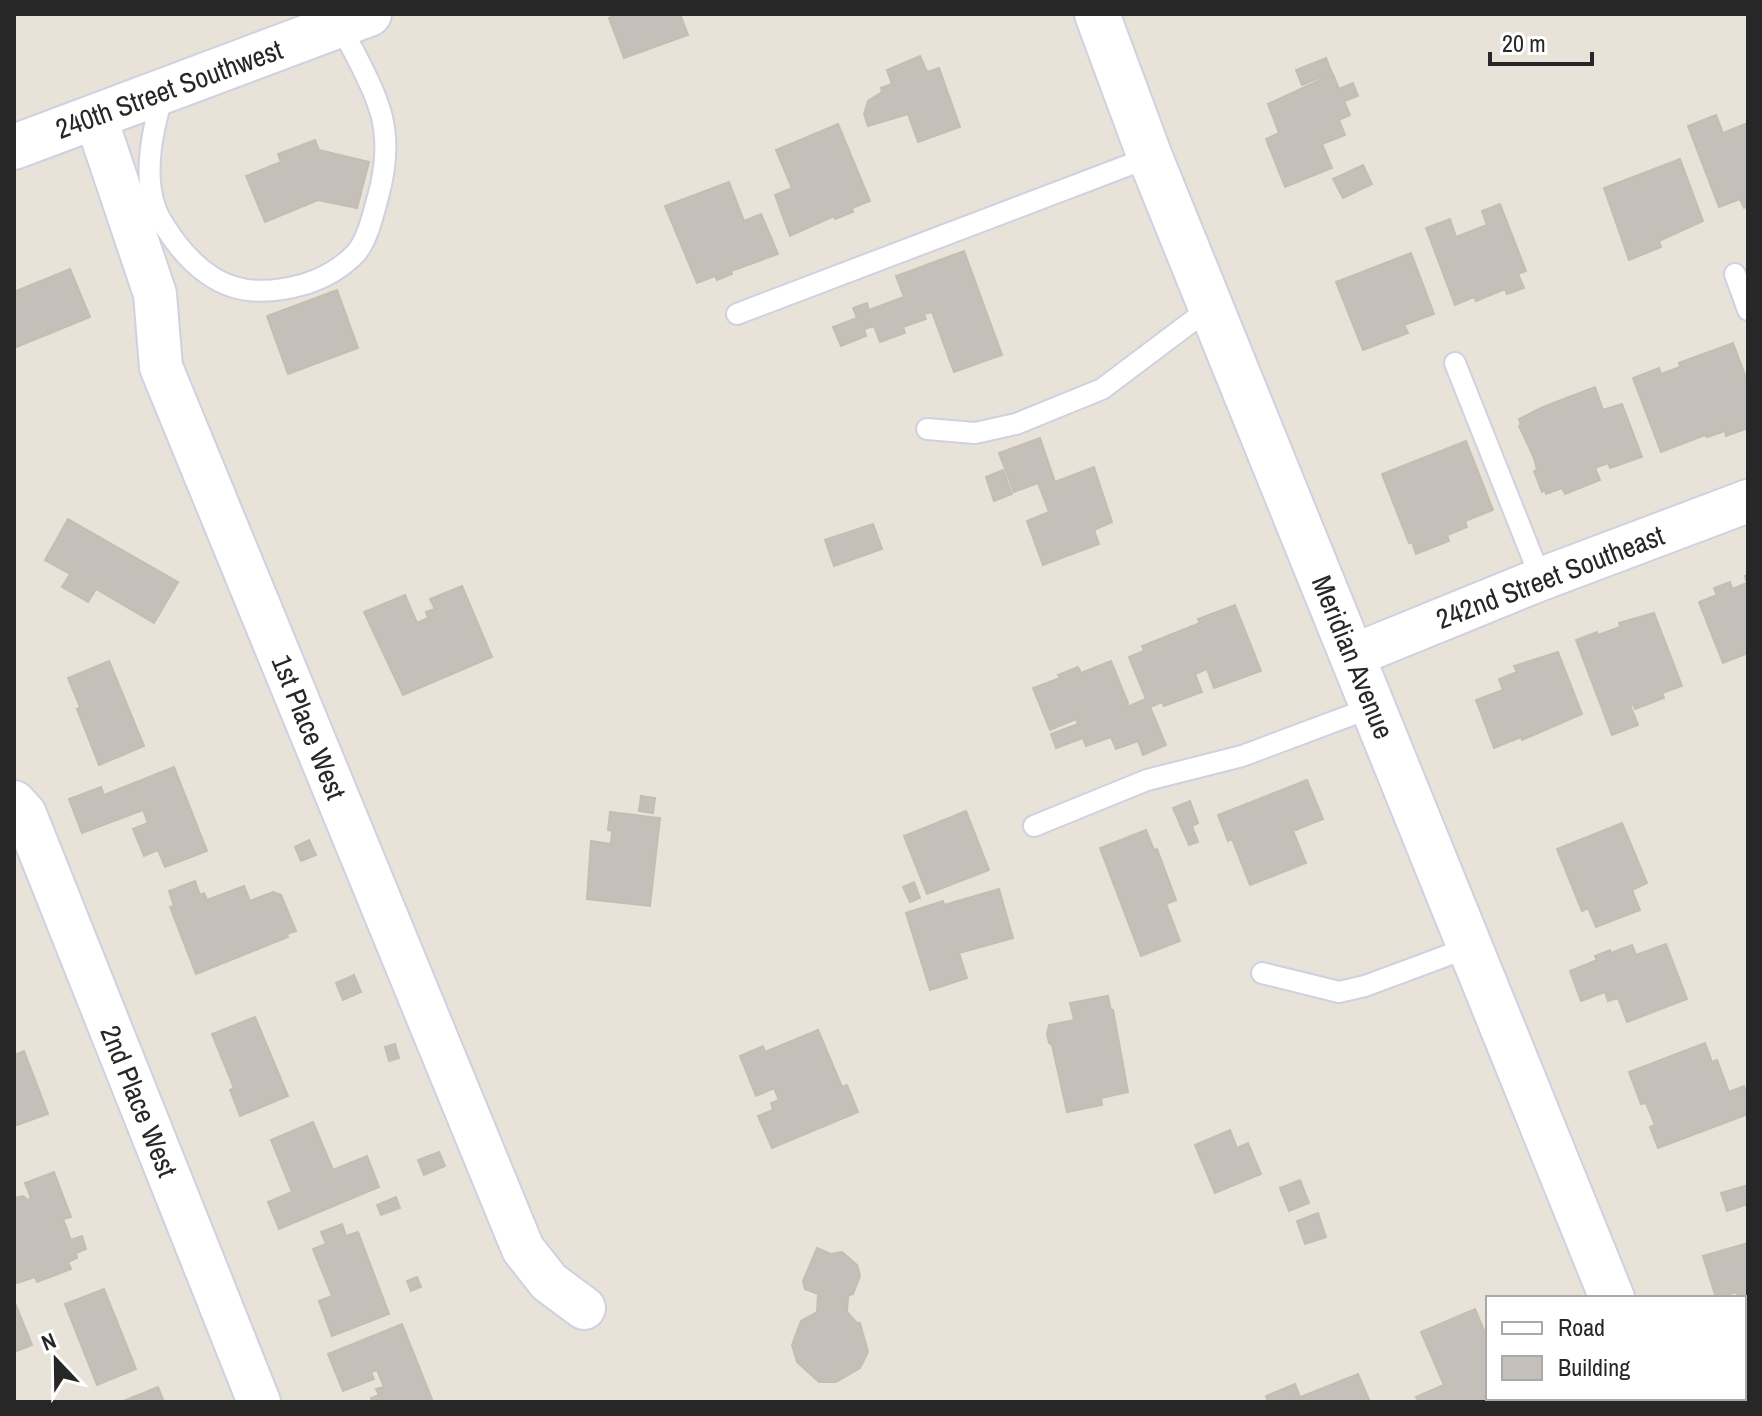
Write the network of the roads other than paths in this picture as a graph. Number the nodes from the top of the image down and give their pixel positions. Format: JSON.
{"nodes":[{"id":1,"x":1097,"y":14,"type":"edge"},
{"id":2,"x":354,"y":19,"type":"edge"},
{"id":3,"x":164,"y":90,"type":"junction"},
{"id":4,"x":95,"y":116,"type":"junction"},
{"id":5,"x":14,"y":147,"type":"edge"},
{"id":6,"x":1150,"y":157,"type":"junction"},
{"id":7,"x":1735,"y":274,"type":"dead end"},
{"id":8,"x":1211,"y":307,"type":"junction"},
{"id":9,"x":1748,"y":310,"type":"edge"},
{"id":10,"x":737,"y":314,"type":"dead end"},
{"id":11,"x":1455,"y":363,"type":"dead end"},
{"id":12,"x":927,"y":429,"type":"dead end"},
{"id":13,"x":1748,"y":501,"type":"edge"},
{"id":14,"x":1541,"y":579,"type":"junction"},
{"id":15,"x":1352,"y":656,"type":"junction"},
{"id":16,"x":1373,"y":707,"type":"junction"},
{"id":17,"x":14,"y":802,"type":"edge"},
{"id":18,"x":1034,"y":826,"type":"dead end"},
{"id":19,"x":1470,"y":947,"type":"junction"},
{"id":20,"x":1262,"y":973,"type":"dead end"},
{"id":21,"x":1611,"y":1296,"type":"edge"},
{"id":22,"x":584,"y":1308,"type":"dead end"},
{"id":23,"x":259,"y":1402,"type":"edge"}],
"edges":[{"from":1,"to":6,"type":"main road","name":"Meridian Avenue"},
{"from":2,"to":3,"type":"main road","name":"240th Street Southwest"},
{"from":2,"to":3,"type":"lane"},
{"from":3,"to":4,"type":"main road","name":"240th Street Southwest"},
{"from":4,"to":5,"type":"main road","name":"240th Street Southwest"},
{"from":4,"to":22,"type":"street","name":"1st Place West"},
{"from":6,"to":8,"type":"main road","name":"Meridian Avenue"},
{"from":6,"to":10,"type":"lane"},
{"from":7,"to":9,"type":"lane"},
{"from":8,"to":12,"type":"lane"},
{"from":8,"to":15,"type":"main road","name":"Meridian Avenue"},
{"from":11,"to":14,"type":"lane"},
{"from":13,"to":14,"type":"street","name":"242nd Street Southeast"},
{"from":14,"to":15,"type":"street","name":"242nd Street Southeast"},
{"from":15,"to":16,"type":"main road","name":"Meridian Avenue"},
{"from":16,"to":18,"type":"lane"},
{"from":16,"to":19,"type":"main road","name":"Meridian Avenue"},
{"from":17,"to":23,"type":"street","name":"2nd Place West"},
{"from":19,"to":20,"type":"lane"},
{"from":19,"to":21,"type":"main road","name":"Meridian Avenue"}]}
